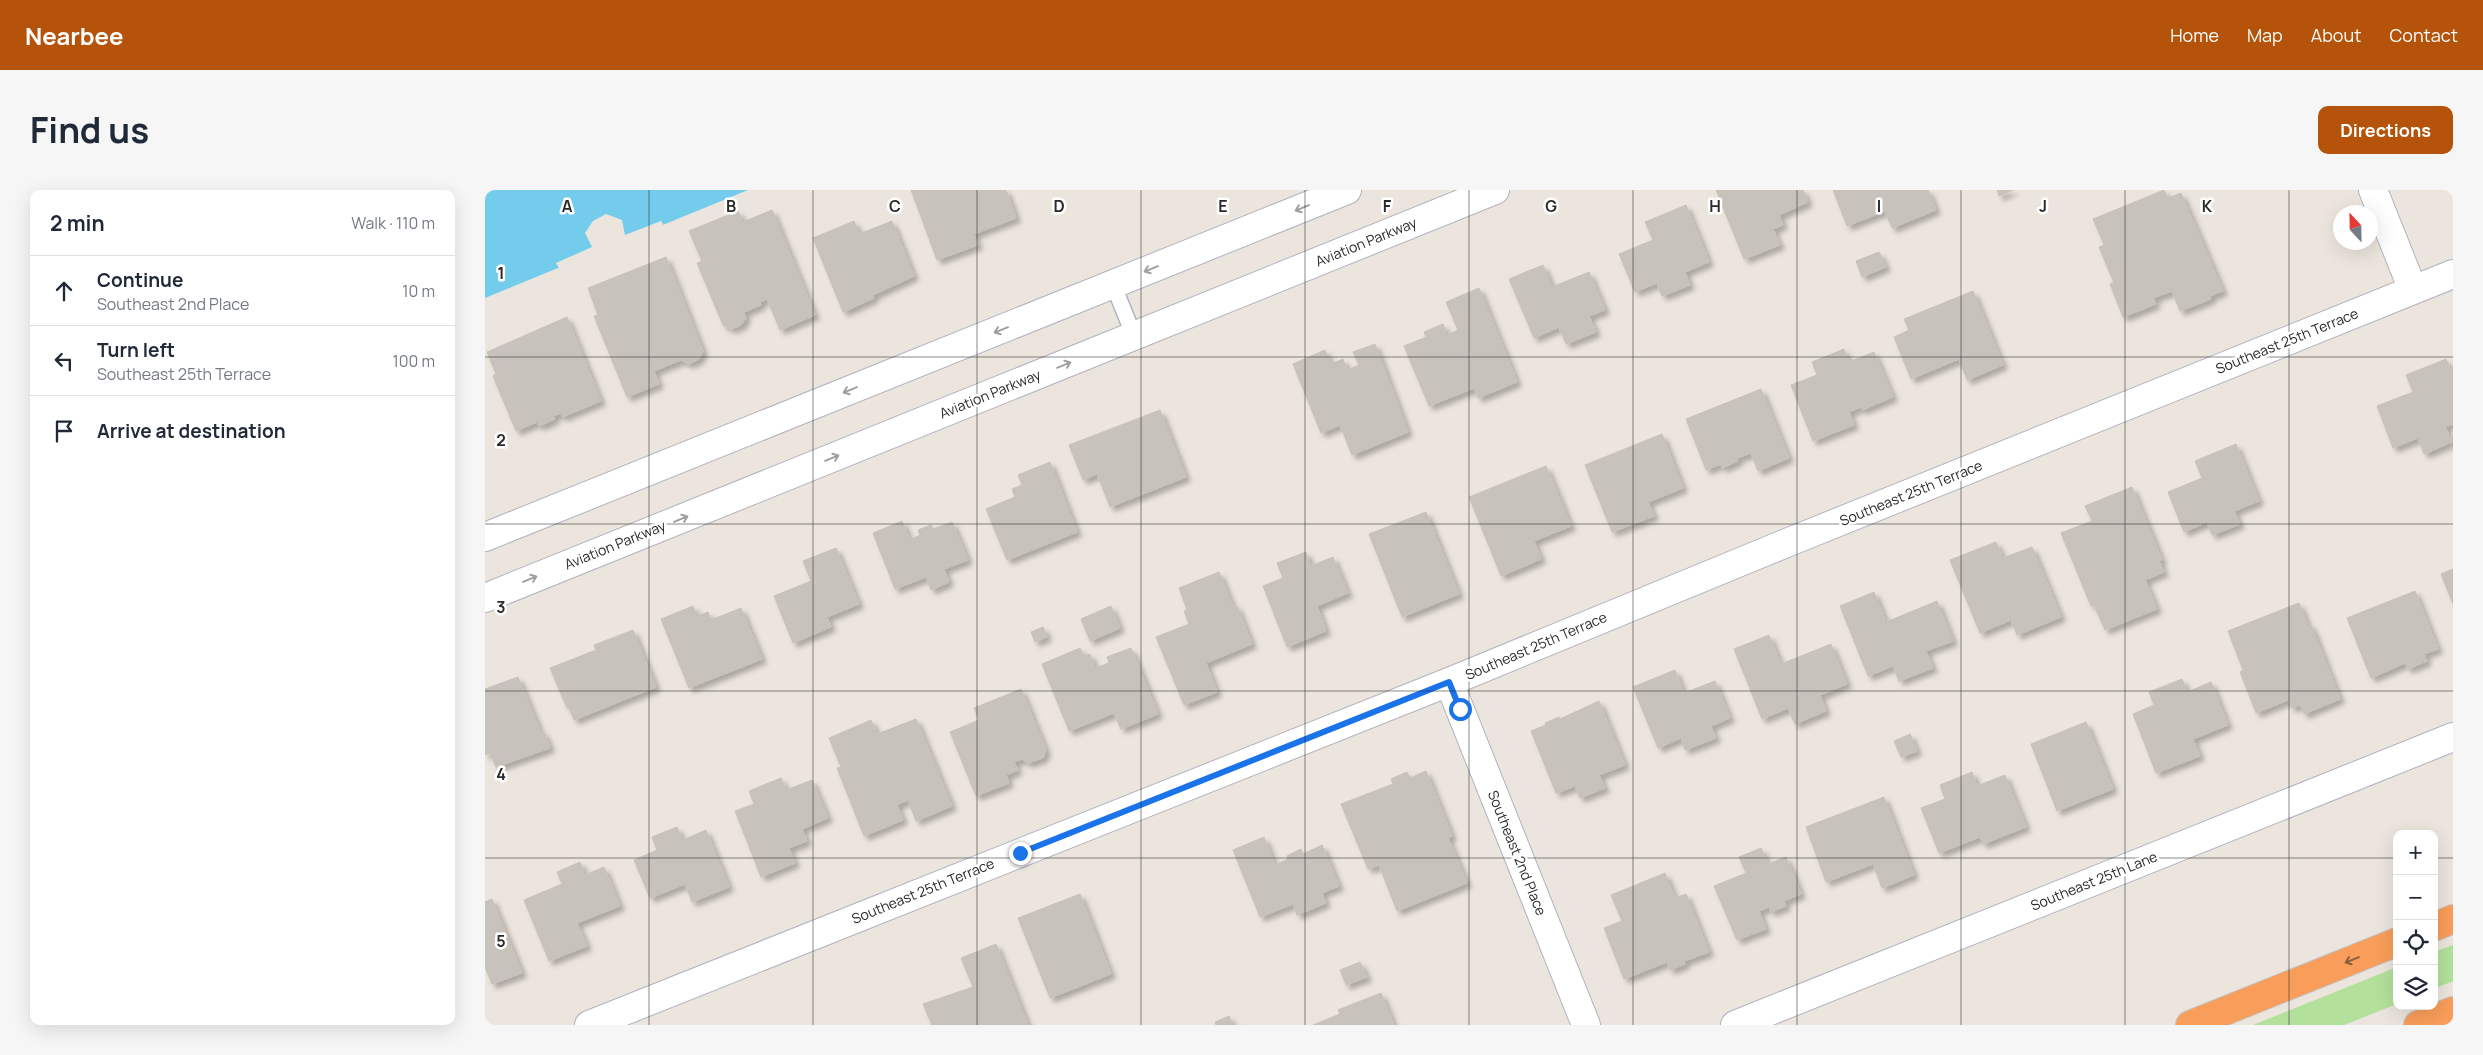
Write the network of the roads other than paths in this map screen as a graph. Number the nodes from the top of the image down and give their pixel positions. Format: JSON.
{"nodes":[{"id":1,"x":1347,"y":190,"type":"edge"},
{"id":2,"x":1495,"y":190,"type":"edge"},
{"id":3,"x":2373,"y":190,"type":"edge"},
{"id":4,"x":2453,"y":274,"type":"edge"},
{"id":5,"x":1113,"y":284,"type":"junction"},
{"id":6,"x":2413,"y":290,"type":"junction"},
{"id":7,"x":1134,"y":336,"type":"junction"},
{"id":8,"x":485,"y":537,"type":"edge"},
{"id":9,"x":485,"y":598,"type":"edge"},
{"id":10,"x":1449,"y":682,"type":"junction"},
{"id":11,"x":2453,"y":737,"type":"edge"},
{"id":12,"x":2453,"y":919,"type":"edge"},
{"id":13,"x":2438,"y":925,"type":"edge"},
{"id":14,"x":2393,"y":944,"type":"edge"},
{"id":15,"x":2453,"y":1011,"type":"edge"},
{"id":16,"x":589,"y":1025,"type":"edge"},
{"id":17,"x":1585,"y":1025,"type":"edge"},
{"id":18,"x":1735,"y":1025,"type":"edge"},
{"id":19,"x":2190,"y":1025,"type":"edge"},
{"id":20,"x":2418,"y":1025,"type":"edge"}],
"edges":[{"from":1,"to":5,"type":"street","one_way":true},
{"from":2,"to":7,"type":"street","name":"Aviation Parkway"},
{"from":3,"to":6,"type":"street"},
{"from":4,"to":6,"type":"street","name":"Southeast 25th Terrace"},
{"from":5,"to":7,"type":"lane"},
{"from":5,"to":8,"type":"street","one_way":true},
{"from":6,"to":10,"type":"street","name":"Southeast 25th Terrace"},
{"from":9,"to":7,"type":"street","name":"Aviation Parkway","one_way":true},
{"from":10,"to":16,"type":"street","name":"Southeast 25th Terrace"},
{"from":10,"to":17,"type":"street","name":"Southeast 2nd Place"},
{"from":11,"to":18,"type":"street","name":"Southeast 25th Lane"},
{"from":12,"to":13,"type":"highway"},
{"from":14,"to":19,"type":"highway","one_way":true},
{"from":15,"to":20,"type":"highway"}]}
